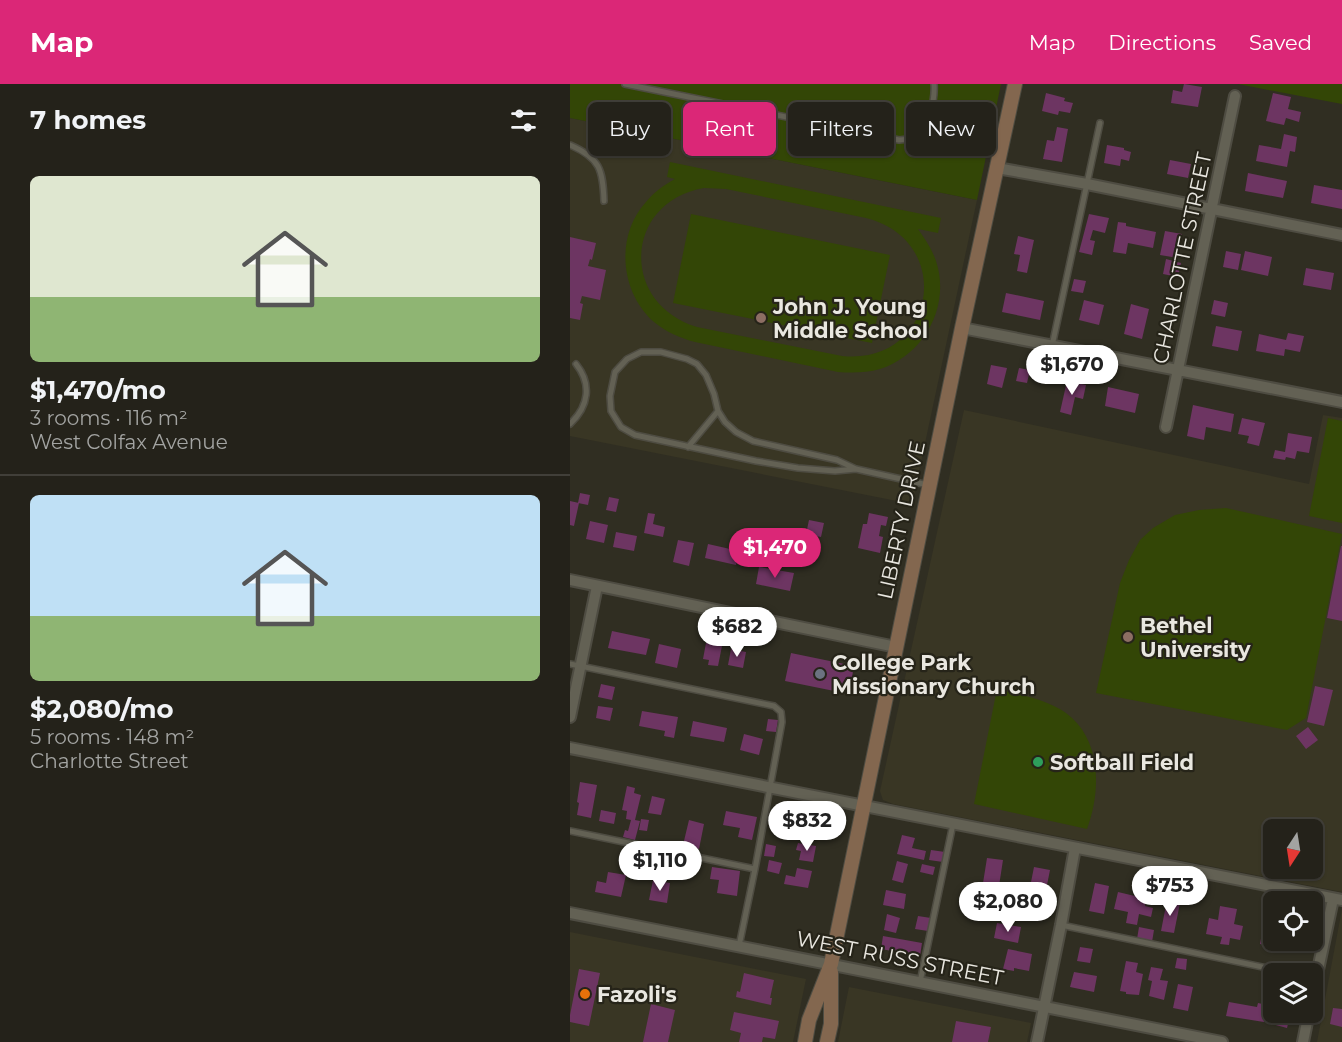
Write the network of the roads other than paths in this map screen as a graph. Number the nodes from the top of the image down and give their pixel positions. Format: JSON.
{"nodes":[{"id":1,"x":625,"y":84,"type":"edge"},
{"id":2,"x":934,"y":84,"type":"edge"},
{"id":3,"x":1015,"y":84,"type":"edge"},
{"id":4,"x":1235,"y":96,"type":"dead end"},
{"id":5,"x":1100,"y":123,"type":"dead end"},
{"id":6,"x":570,"y":144,"type":"edge"},
{"id":7,"x":997,"y":168,"type":"junction"},
{"id":8,"x":1087,"y":184,"type":"junction"},
{"id":9,"x":604,"y":201,"type":"dead end"},
{"id":10,"x":1212,"y":209,"type":"junction"},
{"id":11,"x":1342,"y":235,"type":"edge"},
{"id":12,"x":962,"y":328,"type":"junction"},
{"id":13,"x":1052,"y":346,"type":"junction"},
{"id":14,"x":576,"y":364,"type":"dead end"},
{"id":15,"x":1178,"y":370,"type":"junction"},
{"id":16,"x":1342,"y":402,"type":"edge"},
{"id":17,"x":718,"y":411,"type":"junction"},
{"id":18,"x":570,"y":424,"type":"edge"},
{"id":19,"x":1166,"y":427,"type":"dead end"},
{"id":20,"x":688,"y":447,"type":"junction"},
{"id":21,"x":856,"y":469,"type":"junction"},
{"id":22,"x":930,"y":486,"type":"junction"},
{"id":23,"x":570,"y":580,"type":"edge"},
{"id":24,"x":597,"y":586,"type":"junction"},
{"id":25,"x":896,"y":647,"type":"junction"},
{"id":26,"x":575,"y":665,"type":"edge"},
{"id":27,"x":570,"y":717,"type":"edge"},
{"id":28,"x":570,"y":748,"type":"edge"},
{"id":29,"x":770,"y":789,"type":"junction"},
{"id":30,"x":863,"y":807,"type":"junction"},
{"id":31,"x":953,"y":824,"type":"junction"},
{"id":32,"x":570,"y":831,"type":"edge"},
{"id":33,"x":1075,"y":848,"type":"junction"},
{"id":34,"x":755,"y":869,"type":"junction"},
{"id":35,"x":1337,"y":899,"type":"edge"},
{"id":36,"x":570,"y":913,"type":"edge"},
{"id":37,"x":1061,"y":925,"type":"junction"},
{"id":38,"x":739,"y":946,"type":"junction"},
{"id":39,"x":1319,"y":963,"type":"edge"},
{"id":40,"x":831,"y":964,"type":"junction"},
{"id":41,"x":1263,"y":967,"type":"edge"},
{"id":42,"x":920,"y":982,"type":"junction"},
{"id":43,"x":1044,"y":1007,"type":"junction"},
{"id":44,"x":1307,"y":1023,"type":"edge"},
{"id":45,"x":805,"y":1042,"type":"edge"},
{"id":46,"x":827,"y":1042,"type":"edge"},
{"id":47,"x":1037,"y":1042,"type":"edge"},
{"id":48,"x":1222,"y":1042,"type":"edge"},
{"id":49,"x":1303,"y":1042,"type":"edge"}],
"edges":[{"from":1,"to":2,"type":"lane"},
{"from":3,"to":7,"type":"street","name":"LIBERTY DRIVE"},
{"from":4,"to":10,"type":"street","name":"CHARLOTTE STREET"},
{"from":5,"to":8,"type":"lane"},
{"from":6,"to":9,"type":"lane"},
{"from":7,"to":8,"type":"street"},
{"from":7,"to":12,"type":"street","name":"LIBERTY DRIVE"},
{"from":8,"to":10,"type":"street"},
{"from":8,"to":13,"type":"lane"},
{"from":10,"to":11,"type":"street"},
{"from":10,"to":15,"type":"street","name":"CHARLOTTE STREET"},
{"from":12,"to":13,"type":"street"},
{"from":12,"to":22,"type":"street","name":"LIBERTY DRIVE"},
{"from":13,"to":15,"type":"street"},
{"from":14,"to":18,"type":"lane"},
{"from":15,"to":16,"type":"street"},
{"from":15,"to":19,"type":"street","name":"CHARLOTTE STREET"},
{"from":17,"to":20,"type":"lane"},
{"from":17,"to":20,"type":"lane"},
{"from":17,"to":21,"type":"lane"},
{"from":20,"to":21,"type":"lane"},
{"from":21,"to":22,"type":"lane"},
{"from":22,"to":25,"type":"street","name":"LIBERTY DRIVE"},
{"from":23,"to":24,"type":"street"},
{"from":24,"to":25,"type":"street"},
{"from":24,"to":26,"type":"street"},
{"from":25,"to":30,"type":"street","name":"LIBERTY DRIVE"},
{"from":26,"to":27,"type":"street"},
{"from":26,"to":29,"type":"lane"},
{"from":28,"to":29,"type":"street"},
{"from":29,"to":30,"type":"street"},
{"from":29,"to":34,"type":"lane"},
{"from":30,"to":31,"type":"street"},
{"from":30,"to":40,"type":"street","name":"LIBERTY DRIVE"},
{"from":31,"to":33,"type":"street"},
{"from":31,"to":42,"type":"lane"},
{"from":32,"to":34,"type":"lane"},
{"from":33,"to":35,"type":"street"},
{"from":33,"to":37,"type":"street"},
{"from":34,"to":38,"type":"lane"},
{"from":35,"to":39,"type":"street"},
{"from":36,"to":38,"type":"street","name":"WEST RUSS STREET"},
{"from":37,"to":41,"type":"lane"},
{"from":37,"to":43,"type":"street"},
{"from":38,"to":40,"type":"street","name":"WEST RUSS STREET"},
{"from":40,"to":42,"type":"street","name":"WEST RUSS STREET"},
{"from":40,"to":45,"type":"street","name":"LIBERTY DRIVE"},
{"from":40,"to":46,"type":"street","name":"LIBERTY DRIVE"},
{"from":42,"to":43,"type":"street","name":"WEST RUSS STREET"},
{"from":43,"to":47,"type":"street"},
{"from":43,"to":48,"type":"street","name":"WEST RUSS STREET"},
{"from":44,"to":49,"type":"street"}]}
